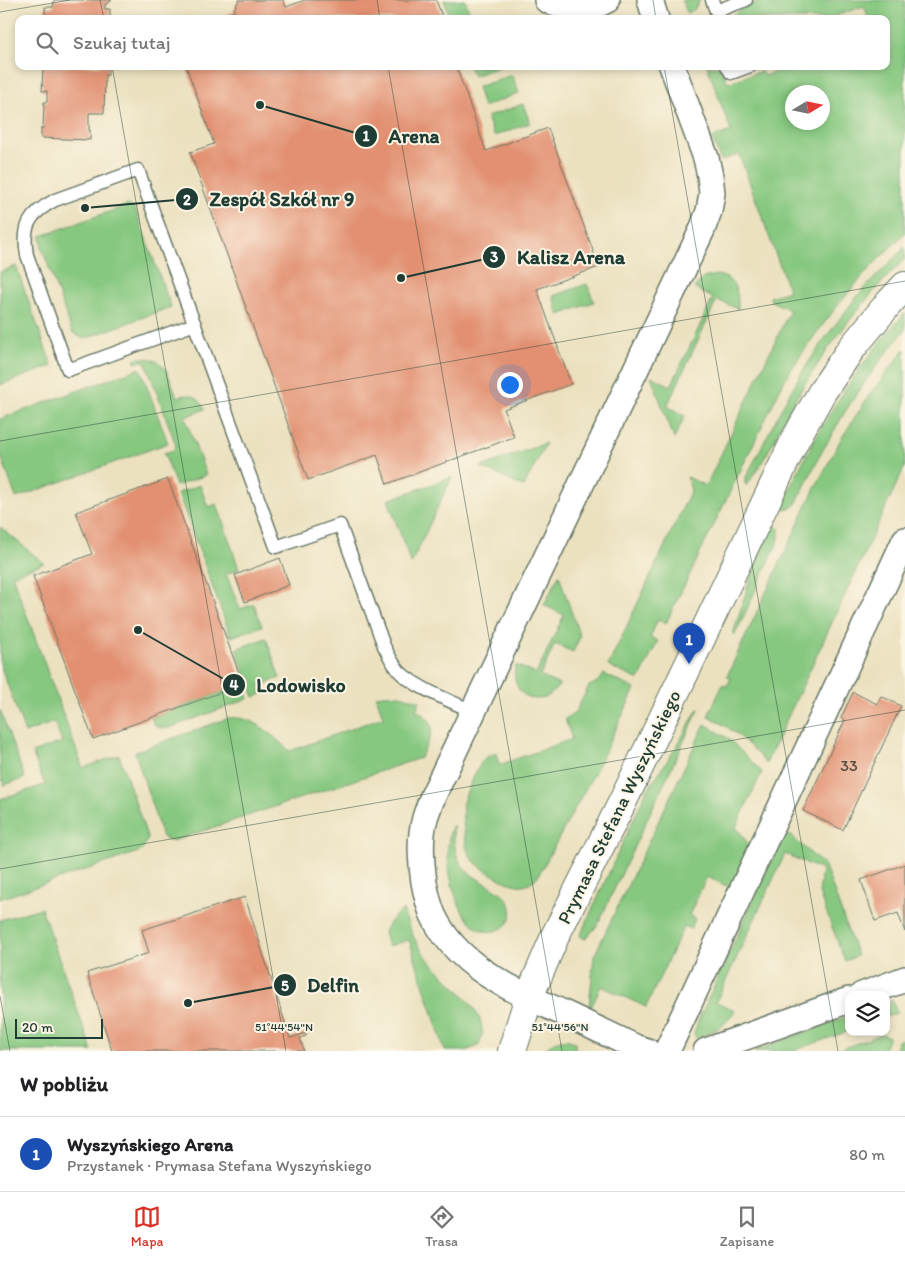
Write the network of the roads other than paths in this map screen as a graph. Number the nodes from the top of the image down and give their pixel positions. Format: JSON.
{"nodes":[{"id":1,"x":548,"y":0,"type":"edge"},
{"id":2,"x":650,"y":0,"type":"edge"},
{"id":3,"x":746,"y":0,"type":"edge"},
{"id":4,"x":596,"y":4,"type":"edge"},
{"id":5,"x":715,"y":10,"type":"edge"},
{"id":6,"x":608,"y":15,"type":"edge"},
{"id":7,"x":655,"y":15,"type":"edge"},
{"id":8,"x":673,"y":70,"type":"edge"},
{"id":9,"x":905,"y":286,"type":"edge"},
{"id":10,"x":195,"y":324,"type":"junction"},
{"id":11,"x":905,"y":540,"type":"edge"},
{"id":12,"x":474,"y":712,"type":"junction"},
{"id":13,"x":905,"y":979,"type":"edge"},
{"id":14,"x":873,"y":991,"type":"edge"},
{"id":15,"x":529,"y":997,"type":"junction"},
{"id":16,"x":845,"y":1001,"type":"edge"},
{"id":17,"x":512,"y":1051,"type":"edge"},
{"id":18,"x":647,"y":1051,"type":"edge"},
{"id":19,"x":667,"y":1051,"type":"edge"},
{"id":20,"x":706,"y":1051,"type":"edge"}],
"edges":[{"from":1,"to":4,"type":"street"},
{"from":2,"to":7,"type":"street"},
{"from":3,"to":5,"type":"lane"},
{"from":4,"to":6,"type":"street"},
{"from":8,"to":12,"type":"street"},
{"from":9,"to":15,"type":"street","name":"Prymasa Stefana Wyszyńskiego"},
{"from":10,"to":10,"type":"lane"},
{"from":10,"to":12,"type":"lane"},
{"from":11,"to":19,"type":"street"},
{"from":12,"to":15,"type":"street"},
{"from":13,"to":14,"type":"street"},
{"from":15,"to":17,"type":"street","name":"Prymasa Stefana Wyszyńskiego"},
{"from":15,"to":18,"type":"street"},
{"from":16,"to":20,"type":"street"}]}
